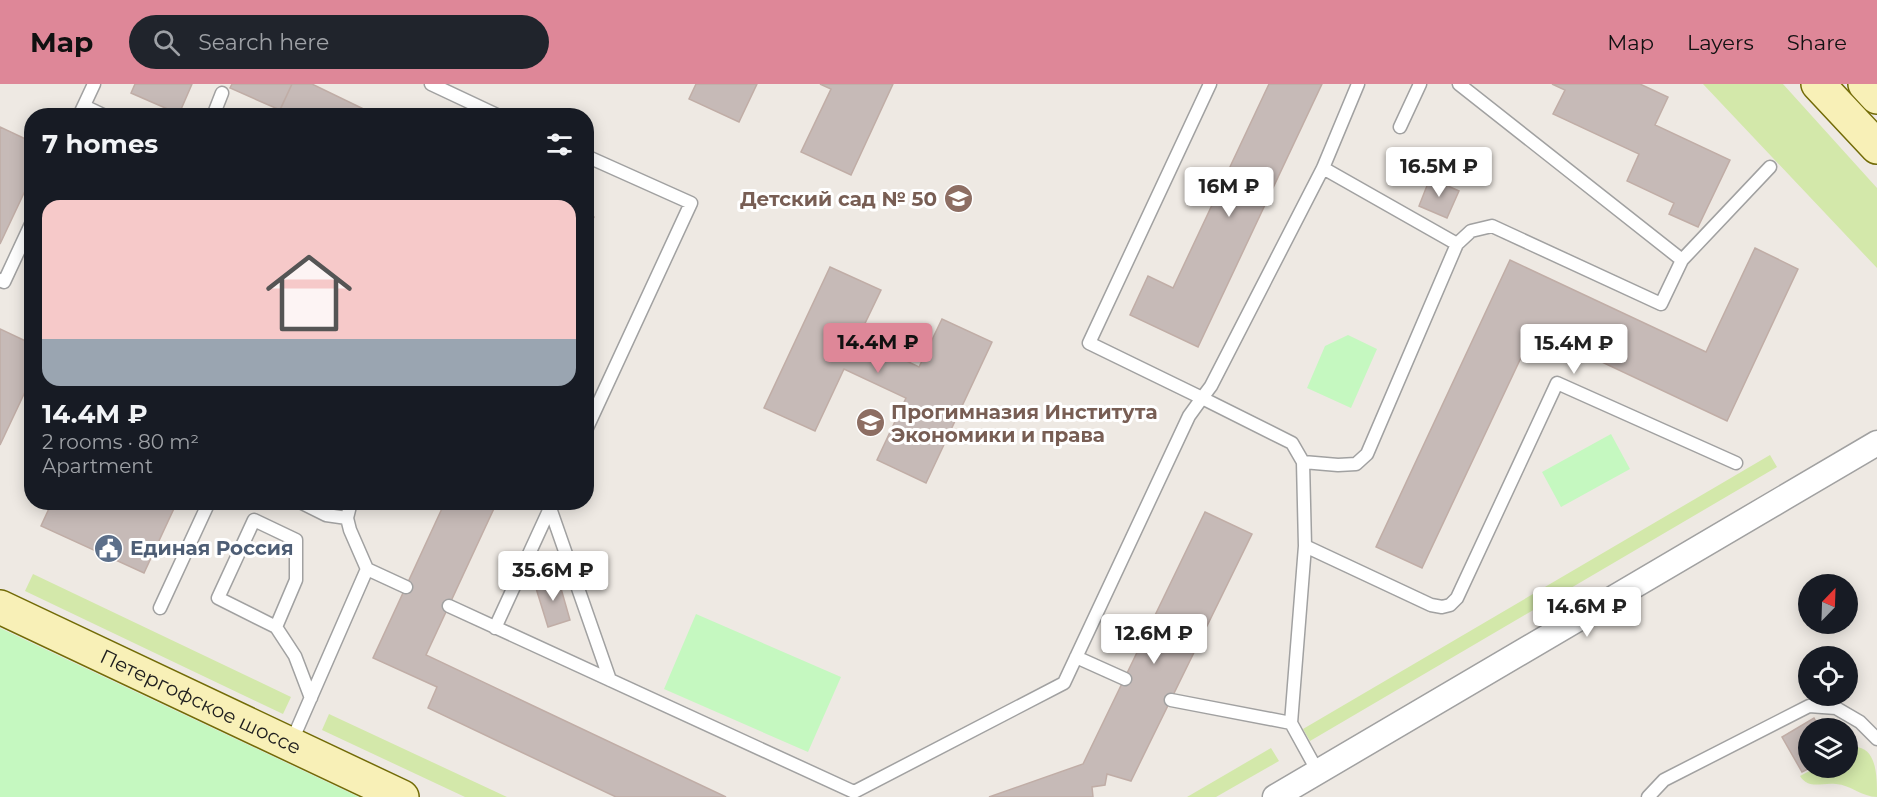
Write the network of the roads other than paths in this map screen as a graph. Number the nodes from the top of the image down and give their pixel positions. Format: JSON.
{"nodes":[{"id":1,"x":94,"y":84,"type":"edge"},
{"id":2,"x":431,"y":84,"type":"edge"},
{"id":3,"x":1210,"y":84,"type":"edge"},
{"id":4,"x":1358,"y":84,"type":"edge"},
{"id":5,"x":1420,"y":84,"type":"edge"},
{"id":6,"x":1459,"y":84,"type":"edge"},
{"id":7,"x":1818,"y":84,"type":"edge"},
{"id":8,"x":1865,"y":84,"type":"edge"},
{"id":9,"x":449,"y":88,"type":"edge"},
{"id":10,"x":222,"y":93,"type":"dead end"},
{"id":11,"x":1877,"y":96,"type":"edge"},
{"id":12,"x":82,"y":108,"type":"edge"},
{"id":13,"x":216,"y":108,"type":"edge"},
{"id":14,"x":485,"y":108,"type":"edge"},
{"id":15,"x":1400,"y":127,"type":"dead end"},
{"id":16,"x":1877,"y":147,"type":"edge"},
{"id":17,"x":594,"y":160,"type":"edge"},
{"id":18,"x":1770,"y":167,"type":"dead end"},
{"id":19,"x":1323,"y":168,"type":"junction"},
{"id":20,"x":24,"y":239,"type":"edge"},
{"id":21,"x":1457,"y":244,"type":"junction"},
{"id":22,"x":1682,"y":260,"type":"junction"},
{"id":23,"x":0,"y":280,"type":"edge"},
{"id":24,"x":1202,"y":398,"type":"junction"},
{"id":25,"x":594,"y":413,"type":"edge"},
{"id":26,"x":1877,"y":443,"type":"edge"},
{"id":27,"x":1304,"y":462,"type":"junction"},
{"id":28,"x":1736,"y":463,"type":"dead end"},
{"id":29,"x":205,"y":510,"type":"edge"},
{"id":30,"x":316,"y":510,"type":"edge"},
{"id":31,"x":349,"y":510,"type":"edge"},
{"id":32,"x":550,"y":510,"type":"edge"},
{"id":33,"x":554,"y":510,"type":"edge"},
{"id":34,"x":347,"y":518,"type":"junction"},
{"id":35,"x":1305,"y":546,"type":"junction"},
{"id":36,"x":367,"y":569,"type":"junction"},
{"id":37,"x":406,"y":587,"type":"dead end"},
{"id":38,"x":449,"y":606,"type":"dead end"},
{"id":39,"x":0,"y":607,"type":"edge"},
{"id":40,"x":160,"y":608,"type":"dead end"},
{"id":41,"x":276,"y":627,"type":"junction"},
{"id":42,"x":495,"y":628,"type":"junction"},
{"id":43,"x":1076,"y":657,"type":"junction"},
{"id":44,"x":1125,"y":679,"type":"dead end"},
{"id":45,"x":610,"y":680,"type":"junction"},
{"id":46,"x":311,"y":698,"type":"junction"},
{"id":47,"x":1171,"y":700,"type":"dead end"},
{"id":48,"x":1291,"y":723,"type":"junction"},
{"id":49,"x":1877,"y":739,"type":"edge"},
{"id":50,"x":290,"y":744,"type":"junction"},
{"id":51,"x":1318,"y":772,"type":"junction"},
{"id":52,"x":402,"y":797,"type":"edge"},
{"id":53,"x":1275,"y":797,"type":"edge"},
{"id":54,"x":1648,"y":797,"type":"edge"}],
"edges":[{"from":1,"to":12,"type":"lane"},
{"from":2,"to":9,"type":"lane"},
{"from":3,"to":24,"type":"lane"},
{"from":4,"to":19,"type":"lane"},
{"from":5,"to":15,"type":"lane"},
{"from":6,"to":22,"type":"lane"},
{"from":7,"to":16,"type":"street"},
{"from":8,"to":11,"type":"street"},
{"from":9,"to":14,"type":"lane"},
{"from":10,"to":13,"type":"lane"},
{"from":17,"to":25,"type":"lane"},
{"from":18,"to":22,"type":"lane"},
{"from":19,"to":21,"type":"lane"},
{"from":19,"to":24,"type":"lane"},
{"from":20,"to":23,"type":"lane"},
{"from":21,"to":22,"type":"lane"},
{"from":21,"to":27,"type":"lane"},
{"from":24,"to":27,"type":"lane"},
{"from":24,"to":43,"type":"lane"},
{"from":26,"to":51,"type":"street"},
{"from":27,"to":35,"type":"lane"},
{"from":28,"to":35,"type":"lane"},
{"from":29,"to":40,"type":"lane"},
{"from":30,"to":34,"type":"lane"},
{"from":31,"to":34,"type":"lane"},
{"from":32,"to":42,"type":"lane"},
{"from":33,"to":45,"type":"lane"},
{"from":34,"to":36,"type":"lane"},
{"from":35,"to":48,"type":"lane"},
{"from":36,"to":37,"type":"lane"},
{"from":36,"to":46,"type":"lane"},
{"from":38,"to":42,"type":"lane"},
{"from":39,"to":50,"type":"street","name":"Петергофское шоссе"},
{"from":41,"to":41,"type":"lane"},
{"from":41,"to":46,"type":"lane"},
{"from":42,"to":45,"type":"lane"},
{"from":43,"to":44,"type":"lane"},
{"from":43,"to":45,"type":"lane"},
{"from":46,"to":50,"type":"lane"},
{"from":47,"to":48,"type":"lane"},
{"from":48,"to":51,"type":"lane"},
{"from":49,"to":54,"type":"lane"},
{"from":50,"to":52,"type":"street","name":"Петергофское шоссе"},
{"from":51,"to":53,"type":"street"}]}
